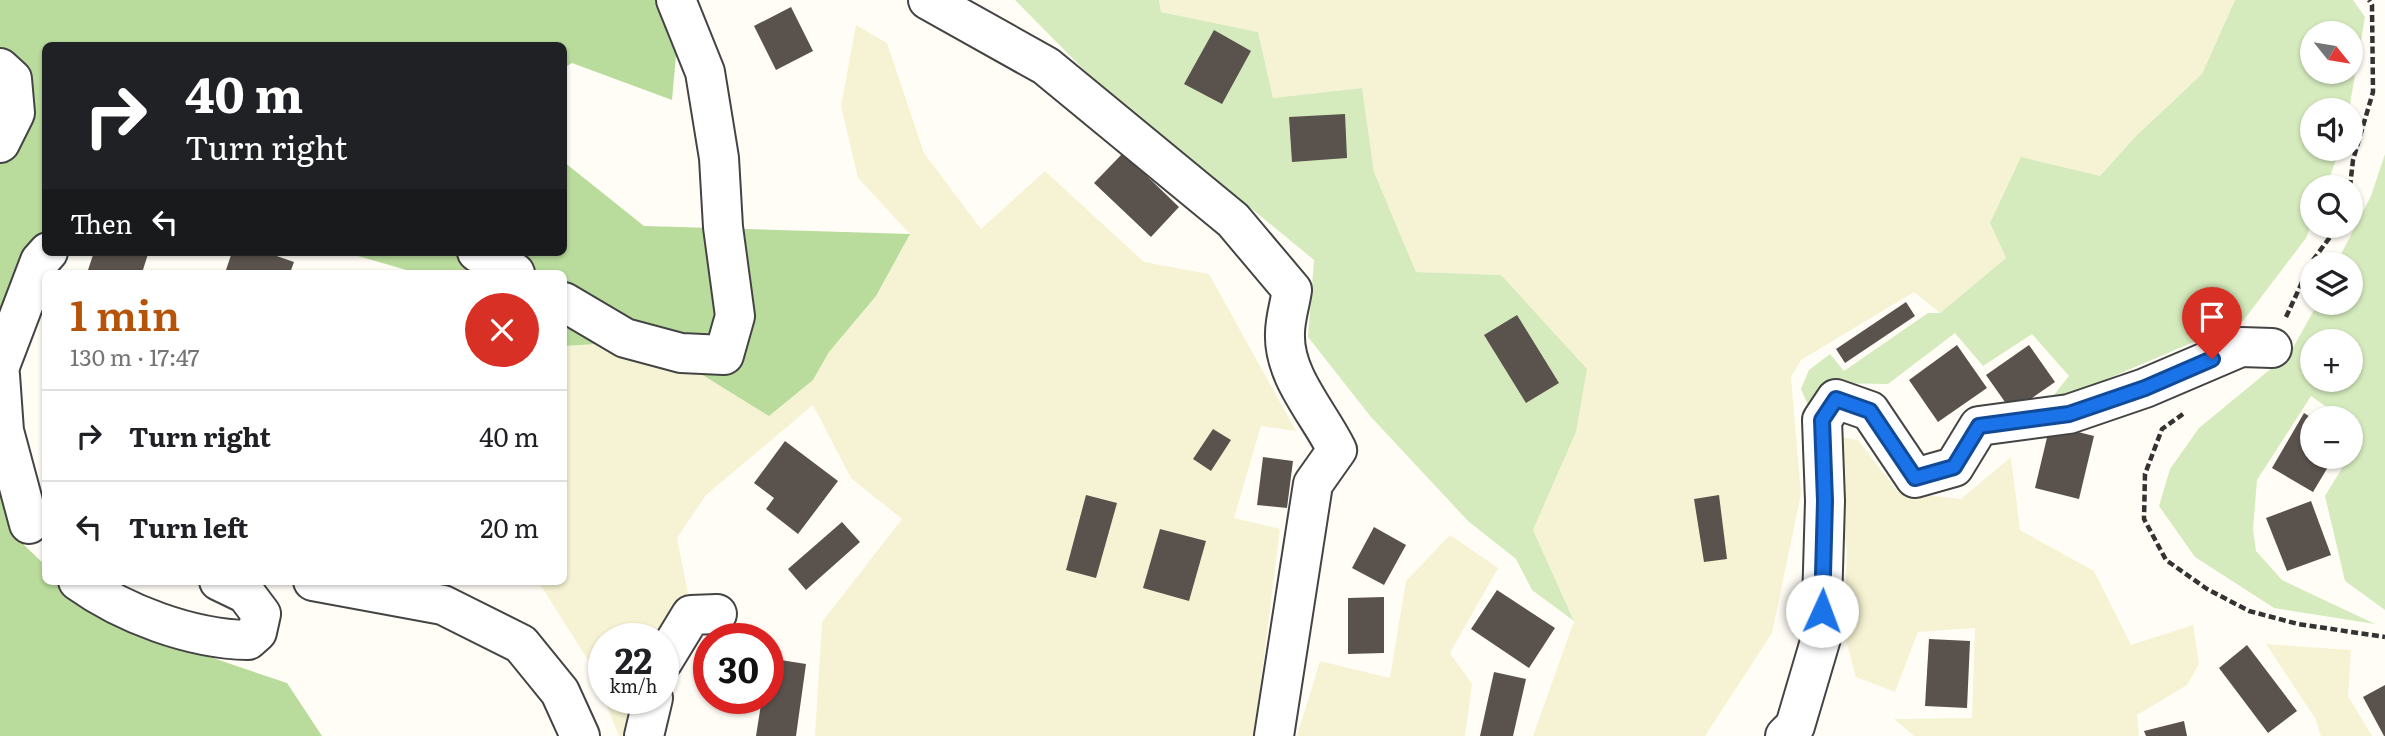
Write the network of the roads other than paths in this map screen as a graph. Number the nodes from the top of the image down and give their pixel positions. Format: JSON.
{"nodes":[{"id":1,"x":676,"y":0,"type":"edge"},
{"id":2,"x":928,"y":0,"type":"edge"},
{"id":3,"x":0,"y":68,"type":"edge"},
{"id":4,"x":0,"y":143,"type":"edge"},
{"id":5,"x":44,"y":256,"type":"edge"},
{"id":6,"x":484,"y":256,"type":"edge"},
{"id":7,"x":510,"y":270,"type":"edge"},
{"id":8,"x":567,"y":304,"type":"edge"},
{"id":9,"x":2272,"y":348,"type":"road end"},
{"id":10,"x":0,"y":366,"type":"edge"},
{"id":11,"x":0,"y":375,"type":"edge"},
{"id":12,"x":0,"y":486,"type":"edge"},
{"id":13,"x":37,"y":534,"type":"edge"},
{"id":14,"x":86,"y":585,"type":"edge"},
{"id":15,"x":227,"y":585,"type":"edge"},
{"id":16,"x":335,"y":585,"type":"edge"},
{"id":17,"x":717,"y":614,"type":"dead end"},
{"id":18,"x":679,"y":635,"type":"edge"},
{"id":19,"x":650,"y":714,"type":"edge"},
{"id":20,"x":580,"y":736,"type":"edge"},
{"id":21,"x":645,"y":736,"type":"edge"},
{"id":22,"x":1274,"y":736,"type":"edge"},
{"id":23,"x":1785,"y":736,"type":"edge"}],
"edges":[{"from":1,"to":8,"type":"street"},
{"from":2,"to":22,"type":"street"},
{"from":3,"to":4,"type":"street"},
{"from":5,"to":10,"type":"street"},
{"from":6,"to":7,"type":"street"},
{"from":9,"to":23,"type":"street"},
{"from":11,"to":13,"type":"street"},
{"from":12,"to":13,"type":"street"},
{"from":14,"to":15,"type":"street"},
{"from":16,"to":20,"type":"street"},
{"from":17,"to":18,"type":"street"},
{"from":19,"to":21,"type":"street"}]}
